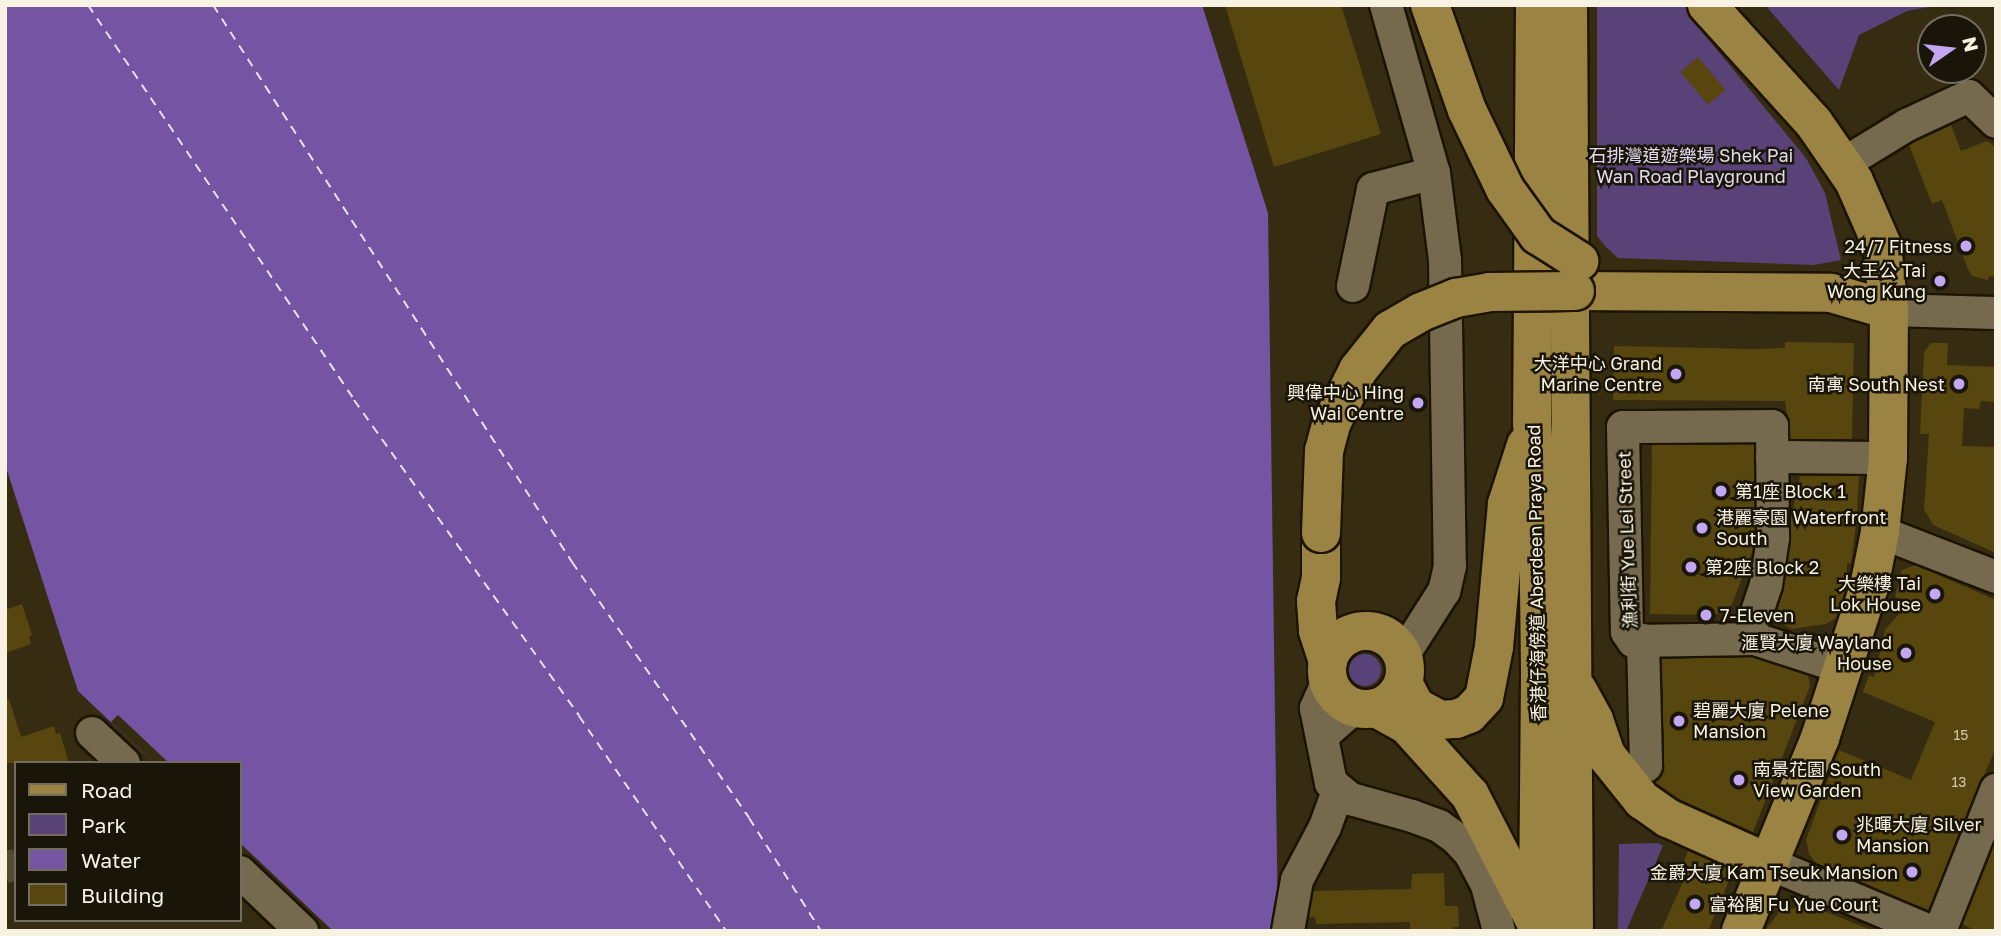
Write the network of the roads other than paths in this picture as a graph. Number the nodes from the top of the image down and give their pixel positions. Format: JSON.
{"nodes":[{"id":1,"x":1386,"y":5,"type":"edge"},
{"id":2,"x":1430,"y":5,"type":"edge"},
{"id":3,"x":1535,"y":5,"type":"edge"},
{"id":4,"x":1568,"y":5,"type":"edge"},
{"id":5,"x":1707,"y":5,"type":"edge"},
{"id":6,"x":1996,"y":122,"type":"edge"},
{"id":7,"x":1843,"y":164,"type":"junction"},
{"id":8,"x":1434,"y":173,"type":"junction"},
{"id":9,"x":1353,"y":286,"type":"dead end"},
{"id":10,"x":1637,"y":291,"type":"junction"},
{"id":11,"x":1889,"y":310,"type":"junction"},
{"id":12,"x":1996,"y":313,"type":"edge"},
{"id":13,"x":1532,"y":423,"type":"junction"},
{"id":14,"x":1772,"y":457,"type":"junction"},
{"id":15,"x":1888,"y":458,"type":"junction"},
{"id":16,"x":1880,"y":531,"type":"junction"},
{"id":17,"x":1996,"y":577,"type":"edge"},
{"id":18,"x":1321,"y":578,"type":"junction"},
{"id":19,"x":1748,"y":639,"type":"junction"},
{"id":20,"x":1643,"y":640,"type":"junction"},
{"id":21,"x":1844,"y":668,"type":"junction"},
{"id":22,"x":1328,"y":671,"type":"junction"},
{"id":23,"x":1381,"y":671,"type":"junction"},
{"id":24,"x":1575,"y":684,"type":"junction"},
{"id":25,"x":92,"y":733,"type":"dead end"},
{"id":26,"x":1322,"y":736,"type":"junction"},
{"id":27,"x":122,"y":761,"type":"edge"},
{"id":28,"x":1646,"y":766,"type":"dead end"},
{"id":29,"x":1996,"y":790,"type":"edge"},
{"id":30,"x":1338,"y":791,"type":"junction"},
{"id":31,"x":1768,"y":863,"type":"junction"},
{"id":32,"x":242,"y":874,"type":"edge"},
{"id":33,"x":1538,"y":928,"type":"edge"},
{"id":34,"x":302,"y":931,"type":"edge"},
{"id":35,"x":1288,"y":931,"type":"edge"},
{"id":36,"x":1499,"y":931,"type":"edge"},
{"id":37,"x":1574,"y":931,"type":"edge"},
{"id":38,"x":1741,"y":931,"type":"edge"},
{"id":39,"x":1930,"y":931,"type":"edge"},
{"id":40,"x":1940,"y":931,"type":"edge"}],
"edges":[{"from":1,"to":8,"type":"street"},
{"from":2,"to":10,"type":"main road","bridge":true},
{"from":3,"to":13,"type":"main road","name":"香港仔海傍道 Aberdeen Praya Road"},
{"from":4,"to":24,"type":"main road","name":"香港仔海傍道 Aberdeen Praya Road"},
{"from":5,"to":7,"type":"main road"},
{"from":6,"to":7,"type":"street"},
{"from":7,"to":11,"type":"main road"},
{"from":8,"to":9,"type":"street"},
{"from":8,"to":23,"type":"street"},
{"from":10,"to":11,"type":"main road"},
{"from":10,"to":18,"type":"main road","bridge":true},
{"from":11,"to":12,"type":"street"},
{"from":11,"to":15,"type":"main road"},
{"from":13,"to":23,"type":"main road"},
{"from":13,"to":33,"type":"main road","name":"香港仔海傍道 Aberdeen Praya Road"},
{"from":14,"to":15,"type":"street"},
{"from":14,"to":19,"type":"street"},
{"from":14,"to":20,"type":"street","name":"漁利街 Yue Lei Street"},
{"from":15,"to":16,"type":"main road"},
{"from":16,"to":17,"type":"street"},
{"from":16,"to":21,"type":"main road"},
{"from":18,"to":22,"type":"main road"},
{"from":18,"to":23,"type":"main road"},
{"from":19,"to":20,"type":"street"},
{"from":19,"to":21,"type":"street"},
{"from":20,"to":28,"type":"street","name":"漁利街 Yue Lei Street"},
{"from":21,"to":31,"type":"main road"},
{"from":22,"to":23,"type":"main road"},
{"from":22,"to":23,"type":"main road"},
{"from":22,"to":26,"type":"street"},
{"from":23,"to":26,"type":"street"},
{"from":23,"to":33,"type":"main road"},
{"from":24,"to":31,"type":"main road"},
{"from":24,"to":37,"type":"main road","name":"香港仔海傍道 Aberdeen Praya Road"},
{"from":25,"to":27,"type":"street"},
{"from":26,"to":30,"type":"street"},
{"from":29,"to":40,"type":"street"},
{"from":30,"to":35,"type":"street"},
{"from":30,"to":36,"type":"street"},
{"from":31,"to":38,"type":"main road"},
{"from":31,"to":39,"type":"street"},
{"from":32,"to":34,"type":"street"}]}
